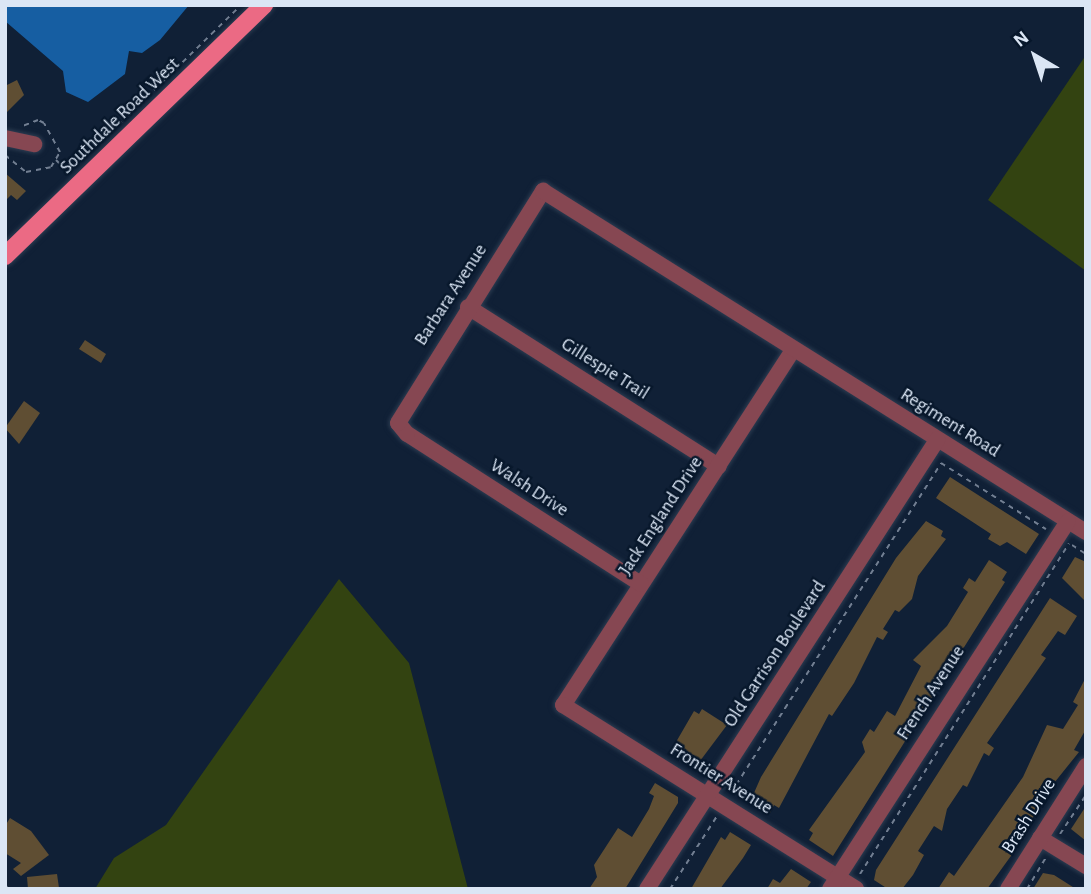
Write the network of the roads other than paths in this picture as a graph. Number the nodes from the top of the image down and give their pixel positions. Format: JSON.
{"nodes":[{"id":1,"x":264,"y":5,"type":"edge"},
{"id":2,"x":5,"y":138,"type":"edge"},
{"id":3,"x":34,"y":144,"type":"dead end"},
{"id":4,"x":543,"y":191,"type":"joint"},
{"id":5,"x":5,"y":256,"type":"edge"},
{"id":6,"x":468,"y":307,"type":"junction"},
{"id":7,"x":793,"y":350,"type":"junction"},
{"id":8,"x":398,"y":423,"type":"joint"},
{"id":9,"x":937,"y":440,"type":"junction"},
{"id":10,"x":719,"y":466,"type":"junction"},
{"id":11,"x":1068,"y":521,"type":"junction"},
{"id":12,"x":1086,"y":532,"type":"edge"},
{"id":13,"x":641,"y":584,"type":"junction"},
{"id":14,"x":564,"y":705,"type":"joint"},
{"id":15,"x":1086,"y":766,"type":"edge"},
{"id":16,"x":709,"y":796,"type":"junction"},
{"id":17,"x":1040,"y":838,"type":"junction"},
{"id":18,"x":1086,"y":866,"type":"edge"},
{"id":19,"x":834,"y":883,"type":"edge"},
{"id":20,"x":857,"y":883,"type":"edge"},
{"id":21,"x":647,"y":889,"type":"edge"},
{"id":22,"x":1008,"y":889,"type":"edge"}],
"edges":[{"from":1,"to":5,"type":"main road","name":"Southdale Road West"},
{"from":2,"to":3,"type":"street"},
{"from":4,"to":6,"type":"street","name":"Barbara Avenue"},
{"from":4,"to":7,"type":"street","name":"Regiment Road"},
{"from":6,"to":8,"type":"street","name":"Barbara Avenue"},
{"from":6,"to":10,"type":"street","name":"Gillespie Trail"},
{"from":7,"to":9,"type":"street","name":"Regiment Road"},
{"from":7,"to":10,"type":"street","name":"Jack England Drive"},
{"from":8,"to":13,"type":"street","name":"Walsh Drive"},
{"from":9,"to":11,"type":"street","name":"Regiment Road"},
{"from":9,"to":16,"type":"street","name":"Old Garrison Boulevard"},
{"from":10,"to":13,"type":"street","name":"Jack England Drive"},
{"from":11,"to":12,"type":"street","name":"Regiment Road"},
{"from":11,"to":19,"type":"street","name":"French Avenue"},
{"from":13,"to":14,"type":"street","name":"Jack England Drive"},
{"from":14,"to":16,"type":"street","name":"Frontier Avenue"},
{"from":15,"to":17,"type":"street","name":"Brash Drive"},
{"from":16,"to":19,"type":"street","name":"Frontier Avenue"},
{"from":16,"to":21,"type":"street","name":"Old Garrison Boulevard"},
{"from":17,"to":18,"type":"street"},
{"from":17,"to":22,"type":"street","name":"Brash Drive"},
{"from":19,"to":20,"type":"street","name":"Frontier Avenue"}]}
